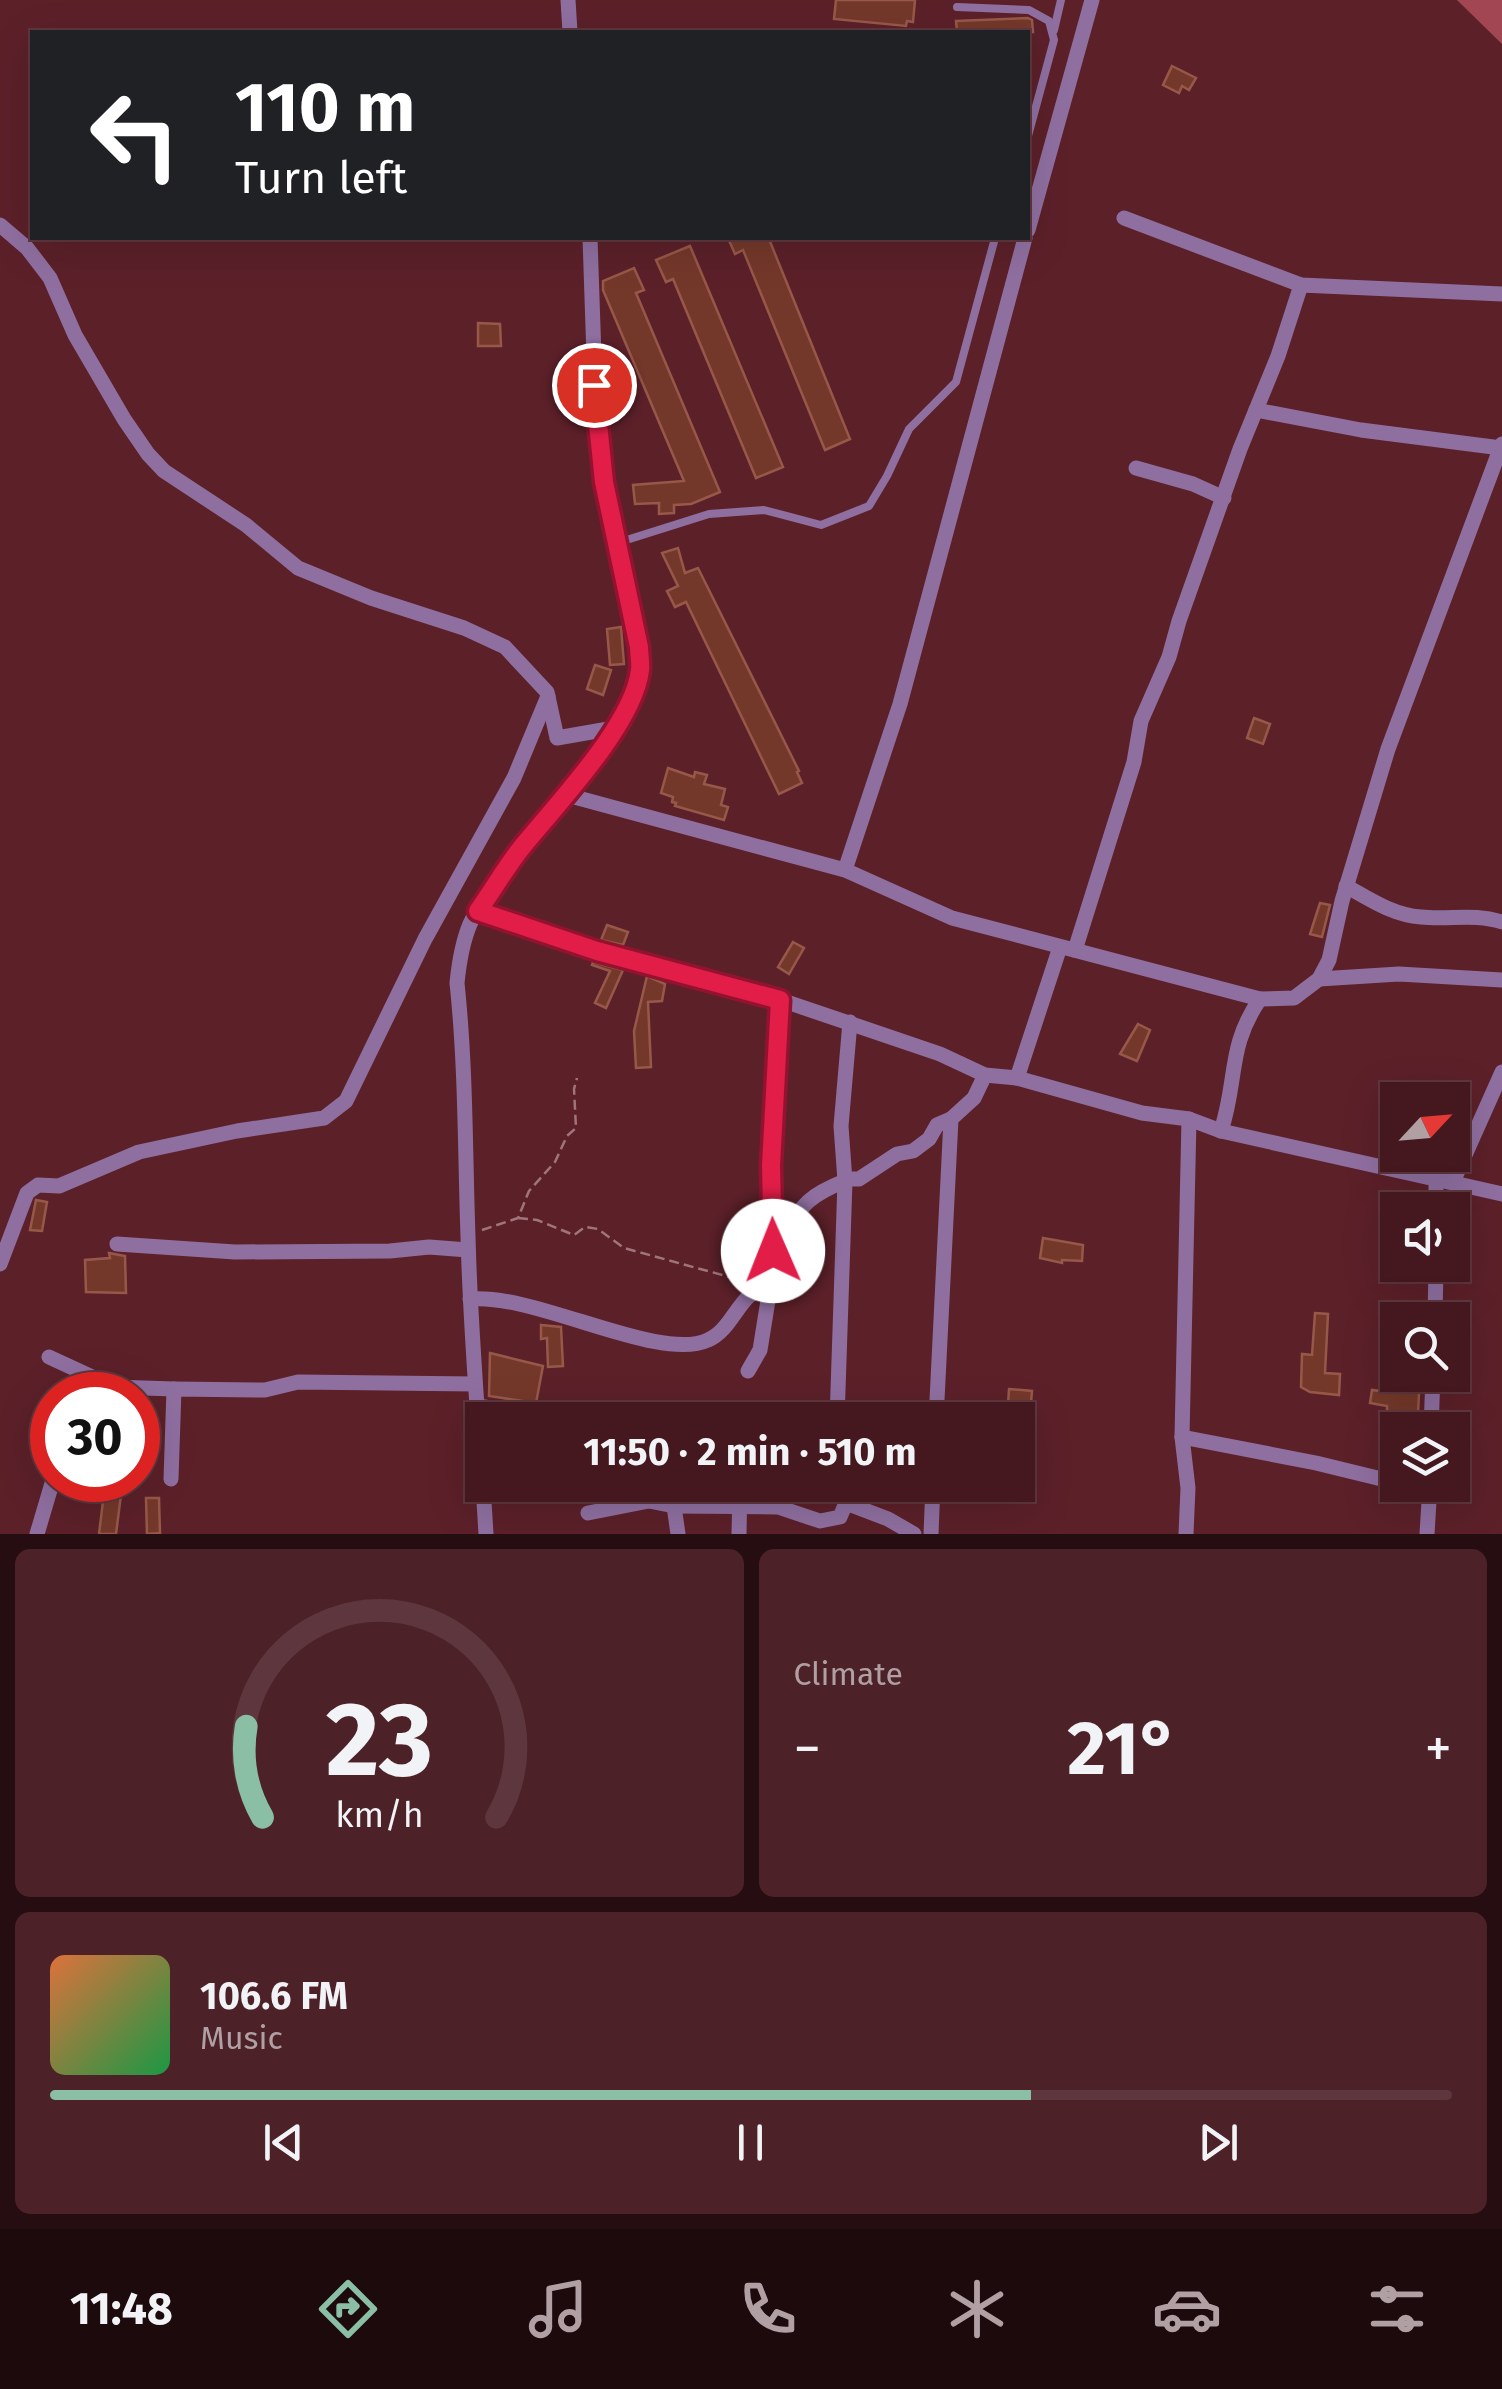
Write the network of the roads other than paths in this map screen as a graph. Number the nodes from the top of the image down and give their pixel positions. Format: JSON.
{"nodes":[{"id":1,"x":568,"y":0,"type":"edge"},
{"id":2,"x":1061,"y":0,"type":"edge"},
{"id":3,"x":1092,"y":0,"type":"edge"},
{"id":4,"x":957,"y":7,"type":"dead end"},
{"id":5,"x":570,"y":30,"type":"edge"},
{"id":6,"x":1052,"y":34,"type":"junction"},
{"id":7,"x":1030,"y":130,"type":"edge"},
{"id":8,"x":1124,"y":218,"type":"dead end"},
{"id":9,"x":1030,"y":223,"type":"edge"},
{"id":10,"x":0,"y":226,"type":"edge"},
{"id":11,"x":590,"y":240,"type":"edge"},
{"id":12,"x":995,"y":240,"type":"edge"},
{"id":13,"x":1024,"y":240,"type":"edge"},
{"id":14,"x":1301,"y":285,"type":"junction"},
{"id":15,"x":1502,"y":294,"type":"edge"},
{"id":16,"x":1256,"y":410,"type":"junction"},
{"id":17,"x":1501,"y":447,"type":"edge"},
{"id":18,"x":1136,"y":468,"type":"dead end"},
{"id":19,"x":1224,"y":498,"type":"junction"},
{"id":20,"x":617,"y":543,"type":"junction"},
{"id":21,"x":548,"y":696,"type":"junction"},
{"id":22,"x":614,"y":728,"type":"junction"},
{"id":23,"x":567,"y":794,"type":"junction"},
{"id":24,"x":845,"y":870,"type":"junction"},
{"id":25,"x":1346,"y":886,"type":"junction"},
{"id":26,"x":478,"y":911,"type":"junction"},
{"id":27,"x":1502,"y":922,"type":"edge"},
{"id":28,"x":1067,"y":948,"type":"junction"},
{"id":29,"x":1502,"y":969,"type":"edge"},
{"id":30,"x":1319,"y":979,"type":"junction"},
{"id":31,"x":1502,"y":980,"type":"edge"},
{"id":32,"x":1260,"y":999,"type":"junction"},
{"id":33,"x":780,"y":1000,"type":"junction"},
{"id":34,"x":850,"y":1022,"type":"junction"},
{"id":35,"x":1502,"y":1072,"type":"edge"},
{"id":36,"x":985,"y":1075,"type":"junction"},
{"id":37,"x":1017,"y":1078,"type":"junction"},
{"id":38,"x":952,"y":1118,"type":"junction"},
{"id":39,"x":1189,"y":1119,"type":"junction"},
{"id":40,"x":1220,"y":1131,"type":"junction"},
{"id":41,"x":1436,"y":1178,"type":"junction"},
{"id":42,"x":845,"y":1180,"type":"junction"},
{"id":43,"x":1452,"y":1182,"type":"junction"},
{"id":44,"x":1436,"y":1192,"type":"edge"},
{"id":45,"x":1502,"y":1194,"type":"edge"},
{"id":46,"x":468,"y":1242,"type":"junction"},
{"id":47,"x":117,"y":1244,"type":"dead end"},
{"id":48,"x":773,"y":1251,"type":"junction"},
{"id":49,"x":0,"y":1264,"type":"edge"},
{"id":50,"x":770,"y":1288,"type":"junction"},
{"id":51,"x":470,"y":1300,"type":"junction"},
{"id":52,"x":49,"y":1358,"type":"dead end"},
{"id":53,"x":748,"y":1370,"type":"dead end"},
{"id":54,"x":74,"y":1372,"type":"edge"},
{"id":55,"x":475,"y":1384,"type":"junction"},
{"id":56,"x":160,"y":1389,"type":"edge"},
{"id":57,"x":174,"y":1389,"type":"junction"},
{"id":58,"x":477,"y":1402,"type":"edge"},
{"id":59,"x":838,"y":1402,"type":"edge"},
{"id":60,"x":937,"y":1402,"type":"edge"},
{"id":61,"x":1182,"y":1437,"type":"junction"},
{"id":62,"x":1380,"y":1479,"type":"edge"},
{"id":63,"x":170,"y":1480,"type":"dead end"},
{"id":64,"x":46,"y":1502,"type":"edge"},
{"id":65,"x":484,"y":1502,"type":"edge"},
{"id":66,"x":740,"y":1502,"type":"edge"},
{"id":67,"x":932,"y":1502,"type":"edge"},
{"id":68,"x":1429,"y":1502,"type":"edge"},
{"id":69,"x":846,"y":1503,"type":"joint"},
{"id":70,"x":674,"y":1506,"type":"junction"},
{"id":71,"x":740,"y":1506,"type":"junction"},
{"id":72,"x":588,"y":1513,"type":"dead end"},
{"id":73,"x":37,"y":1534,"type":"edge"},
{"id":74,"x":486,"y":1534,"type":"edge"},
{"id":75,"x":678,"y":1534,"type":"edge"},
{"id":76,"x":739,"y":1534,"type":"edge"},
{"id":77,"x":914,"y":1534,"type":"edge"},
{"id":78,"x":930,"y":1534,"type":"edge"},
{"id":79,"x":1186,"y":1534,"type":"edge"},
{"id":80,"x":1427,"y":1534,"type":"edge"}],
"edges":[{"from":1,"to":5,"type":"street"},
{"from":2,"to":6,"type":"lane"},
{"from":3,"to":9,"type":"street"},
{"from":4,"to":6,"type":"lane"},
{"from":6,"to":7,"type":"lane"},
{"from":8,"to":14,"type":"street"},
{"from":10,"to":21,"type":"street"},
{"from":11,"to":20,"type":"street"},
{"from":12,"to":20,"type":"lane"},
{"from":13,"to":24,"type":"street"},
{"from":14,"to":15,"type":"street"},
{"from":14,"to":16,"type":"street"},
{"from":16,"to":17,"type":"street"},
{"from":16,"to":19,"type":"street"},
{"from":17,"to":25,"type":"street"},
{"from":18,"to":19,"type":"street"},
{"from":19,"to":28,"type":"street"},
{"from":20,"to":22,"type":"street"},
{"from":21,"to":22,"type":"street"},
{"from":21,"to":49,"type":"street"},
{"from":22,"to":23,"type":"street"},
{"from":23,"to":24,"type":"street"},
{"from":23,"to":26,"type":"street"},
{"from":24,"to":28,"type":"street"},
{"from":25,"to":27,"type":"street"},
{"from":25,"to":30,"type":"street"},
{"from":26,"to":33,"type":"street"},
{"from":26,"to":46,"type":"street"},
{"from":28,"to":32,"type":"street"},
{"from":28,"to":37,"type":"street"},
{"from":29,"to":31,"type":"street"},
{"from":30,"to":31,"type":"street"},
{"from":30,"to":32,"type":"street"},
{"from":32,"to":40,"type":"street"},
{"from":33,"to":34,"type":"street"},
{"from":33,"to":48,"type":"street"},
{"from":34,"to":36,"type":"street"},
{"from":34,"to":42,"type":"street"},
{"from":35,"to":43,"type":"street"},
{"from":36,"to":37,"type":"street"},
{"from":36,"to":38,"type":"street"},
{"from":37,"to":39,"type":"street"},
{"from":38,"to":42,"type":"street"},
{"from":38,"to":60,"type":"street"},
{"from":39,"to":40,"type":"street"},
{"from":39,"to":61,"type":"street"},
{"from":40,"to":41,"type":"street"},
{"from":41,"to":43,"type":"street"},
{"from":41,"to":44,"type":"street"},
{"from":42,"to":48,"type":"street"},
{"from":42,"to":59,"type":"street"},
{"from":43,"to":45,"type":"street"},
{"from":46,"to":47,"type":"street"},
{"from":46,"to":51,"type":"street"},
{"from":48,"to":50,"type":"street"},
{"from":50,"to":51,"type":"street"},
{"from":50,"to":53,"type":"street"},
{"from":51,"to":55,"type":"street"},
{"from":52,"to":54,"type":"street"},
{"from":55,"to":57,"type":"street"},
{"from":55,"to":58,"type":"street"},
{"from":56,"to":57,"type":"street"},
{"from":57,"to":63,"type":"street"},
{"from":61,"to":62,"type":"street"},
{"from":61,"to":79,"type":"street"},
{"from":64,"to":73,"type":"street"},
{"from":65,"to":74,"type":"street"},
{"from":66,"to":71,"type":"street"},
{"from":67,"to":78,"type":"street"},
{"from":68,"to":80,"type":"street"},
{"from":69,"to":71,"type":"street"},
{"from":69,"to":77,"type":"street"},
{"from":70,"to":71,"type":"street"},
{"from":70,"to":72,"type":"street"},
{"from":70,"to":75,"type":"street"},
{"from":71,"to":76,"type":"street"}]}
